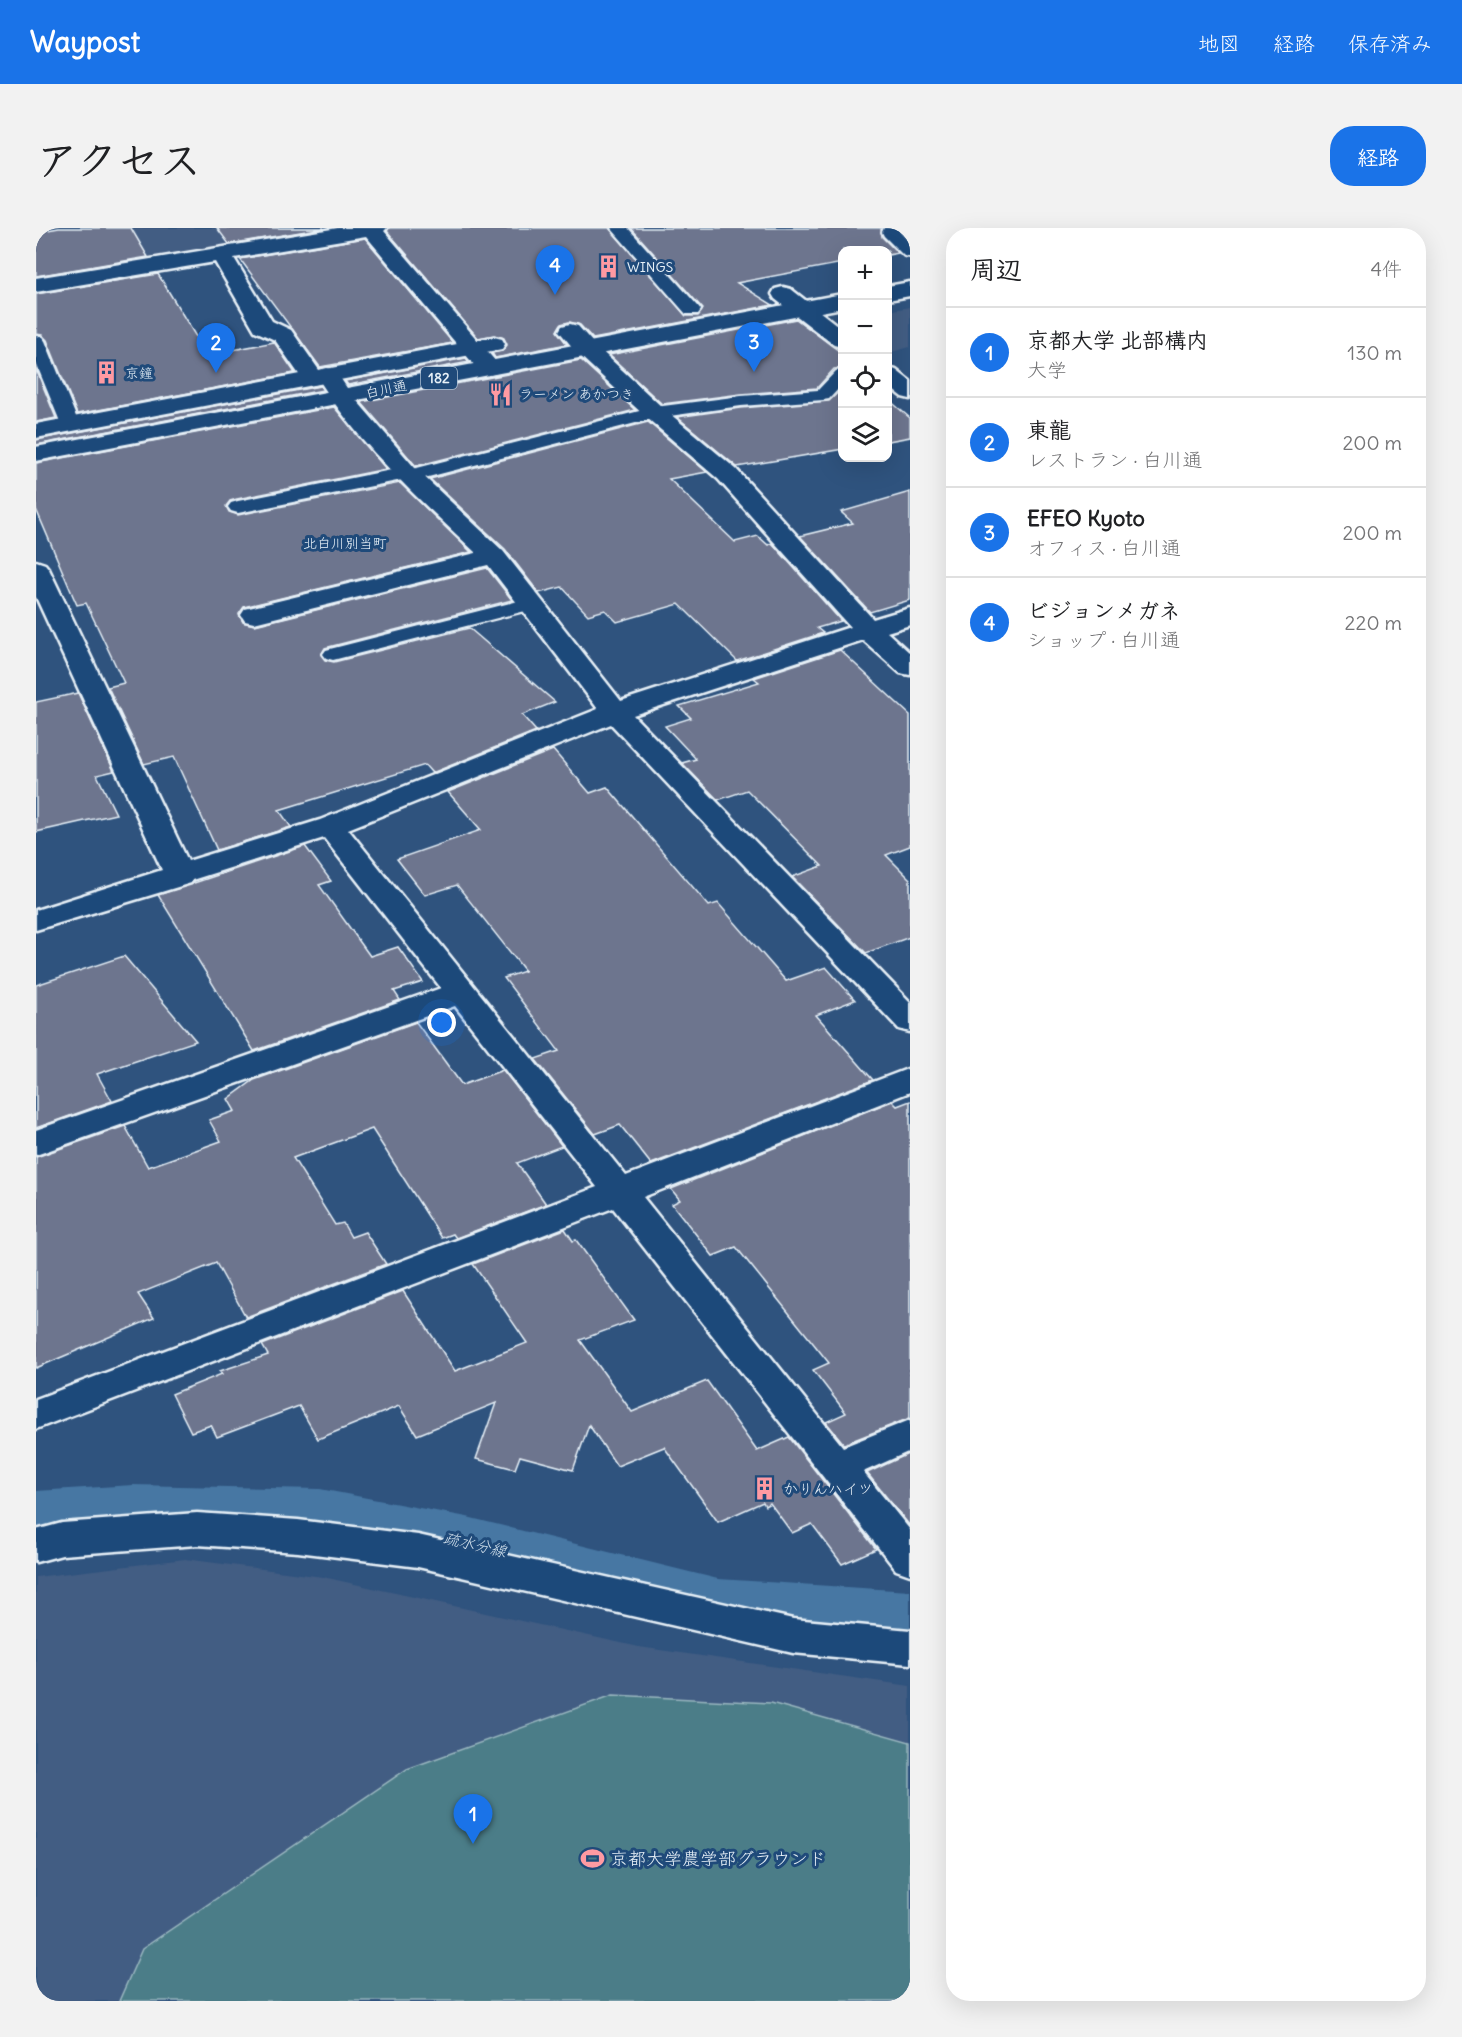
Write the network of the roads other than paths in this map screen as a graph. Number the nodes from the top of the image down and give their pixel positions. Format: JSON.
{"nodes":[{"id":1,"x":372,"y":228,"type":"edge"},
{"id":2,"x":619,"y":228,"type":"edge"},
{"id":3,"x":893,"y":228,"type":"edge"},
{"id":4,"x":910,"y":252,"type":"edge"},
{"id":5,"x":221,"y":254,"type":"junction"},
{"id":6,"x":910,"y":271,"type":"edge"},
{"id":7,"x":892,"y":274,"type":"edge"},
{"id":8,"x":838,"y":284,"type":"edge"},
{"id":9,"x":36,"y":285,"type":"edge"},
{"id":10,"x":910,"y":289,"type":"edge"},
{"id":11,"x":892,"y":292,"type":"edge"},
{"id":12,"x":783,"y":294,"type":"junction"},
{"id":13,"x":838,"y":303,"type":"edge"},
{"id":14,"x":802,"y":309,"type":"junction"},
{"id":15,"x":692,"y":310,"type":"junction"},
{"id":16,"x":838,"y":336,"type":"edge"},
{"id":17,"x":516,"y":340,"type":"dead end"},
{"id":18,"x":36,"y":341,"type":"edge"},
{"id":19,"x":473,"y":348,"type":"junction"},
{"id":20,"x":586,"y":349,"type":"junction"},
{"id":21,"x":489,"y":368,"type":"junction"},
{"id":22,"x":320,"y":376,"type":"junction"},
{"id":23,"x":892,"y":378,"type":"edge"},
{"id":24,"x":838,"y":380,"type":"edge"},
{"id":25,"x":910,"y":392,"type":"edge"},
{"id":26,"x":342,"y":398,"type":"junction"},
{"id":27,"x":655,"y":413,"type":"junction"},
{"id":28,"x":70,"y":424,"type":"junction"},
{"id":29,"x":36,"y":431,"type":"edge"},
{"id":30,"x":36,"y":454,"type":"edge"},
{"id":31,"x":408,"y":475,"type":"junction"},
{"id":32,"x":238,"y":507,"type":"dead end"},
{"id":33,"x":494,"y":556,"type":"junction"},
{"id":34,"x":36,"y":571,"type":"edge"},
{"id":35,"x":530,"y":604,"type":"junction"},
{"id":36,"x":254,"y":615,"type":"dead end"},
{"id":37,"x":910,"y":616,"type":"edge"},
{"id":38,"x":49,"y":625,"type":"edge"},
{"id":39,"x":868,"y":630,"type":"junction"},
{"id":40,"x":333,"y":654,"type":"dead end"},
{"id":41,"x":910,"y":666,"type":"edge"},
{"id":42,"x":615,"y":712,"type":"junction"},
{"id":43,"x":330,"y":826,"type":"junction"},
{"id":44,"x":180,"y":876,"type":"junction"},
{"id":45,"x":36,"y":920,"type":"edge"},
{"id":46,"x":462,"y":992,"type":"junction"},
{"id":47,"x":910,"y":1021,"type":"edge"},
{"id":48,"x":910,"y":1079,"type":"edge"},
{"id":49,"x":36,"y":1143,"type":"edge"},
{"id":50,"x":620,"y":1192,"type":"junction"},
{"id":51,"x":36,"y":1414,"type":"edge"},
{"id":52,"x":910,"y":1435,"type":"edge"},
{"id":53,"x":836,"y":1467,"type":"junction"},
{"id":54,"x":36,"y":1546,"type":"edge"},
{"id":55,"x":910,"y":1558,"type":"edge"},
{"id":56,"x":910,"y":1647,"type":"edge"}],
"edges":[{"from":1,"to":5,"type":"street"},
{"from":1,"to":19,"type":"street"},
{"from":2,"to":15,"type":"lane"},
{"from":3,"to":4,"type":"lane"},
{"from":5,"to":9,"type":"street"},
{"from":5,"to":22,"type":"street"},
{"from":6,"to":7,"type":"street"},
{"from":8,"to":12,"type":"street"},
{"from":10,"to":11,"type":"street"},
{"from":12,"to":14,"type":"street"},
{"from":12,"to":15,"type":"street"},
{"from":13,"to":14,"type":"street","name":"白川通","number":"182"},
{"from":14,"to":16,"type":"street"},
{"from":14,"to":20,"type":"street","name":"白川通","number":"182"},
{"from":15,"to":20,"type":"street"},
{"from":17,"to":19,"type":"street","name":"白川通","number":"182"},
{"from":18,"to":28,"type":"lane"},
{"from":19,"to":21,"type":"street"},
{"from":19,"to":22,"type":"street","name":"白川通","number":"182"},
{"from":20,"to":21,"type":"street","name":"白川通","number":"182"},
{"from":20,"to":27,"type":"street"},
{"from":21,"to":26,"type":"street","name":"白川通","number":"182"},
{"from":22,"to":26,"type":"street"},
{"from":22,"to":28,"type":"street","name":"白川通","number":"182"},
{"from":23,"to":25,"type":"street"},
{"from":24,"to":27,"type":"lane"},
{"from":26,"to":30,"type":"street","name":"白川通","number":"182"},
{"from":26,"to":31,"type":"street"},
{"from":27,"to":31,"type":"lane"},
{"from":27,"to":39,"type":"street"},
{"from":28,"to":29,"type":"street","name":"白川通","number":"182"},
{"from":31,"to":32,"type":"lane"},
{"from":31,"to":33,"type":"street"},
{"from":33,"to":35,"type":"street"},
{"from":33,"to":36,"type":"street"},
{"from":34,"to":38,"type":"street"},
{"from":35,"to":40,"type":"lane"},
{"from":35,"to":42,"type":"street"},
{"from":37,"to":39,"type":"street"},
{"from":38,"to":44,"type":"street"},
{"from":39,"to":41,"type":"street"},
{"from":39,"to":42,"type":"street"},
{"from":42,"to":43,"type":"street"},
{"from":42,"to":47,"type":"street"},
{"from":43,"to":44,"type":"street"},
{"from":43,"to":46,"type":"street"},
{"from":44,"to":45,"type":"street"},
{"from":46,"to":49,"type":"street"},
{"from":46,"to":50,"type":"street"},
{"from":48,"to":50,"type":"street"},
{"from":50,"to":51,"type":"street"},
{"from":50,"to":53,"type":"street"},
{"from":52,"to":53,"type":"street"},
{"from":53,"to":55,"type":"street"},
{"from":54,"to":56,"type":"street"}]}
